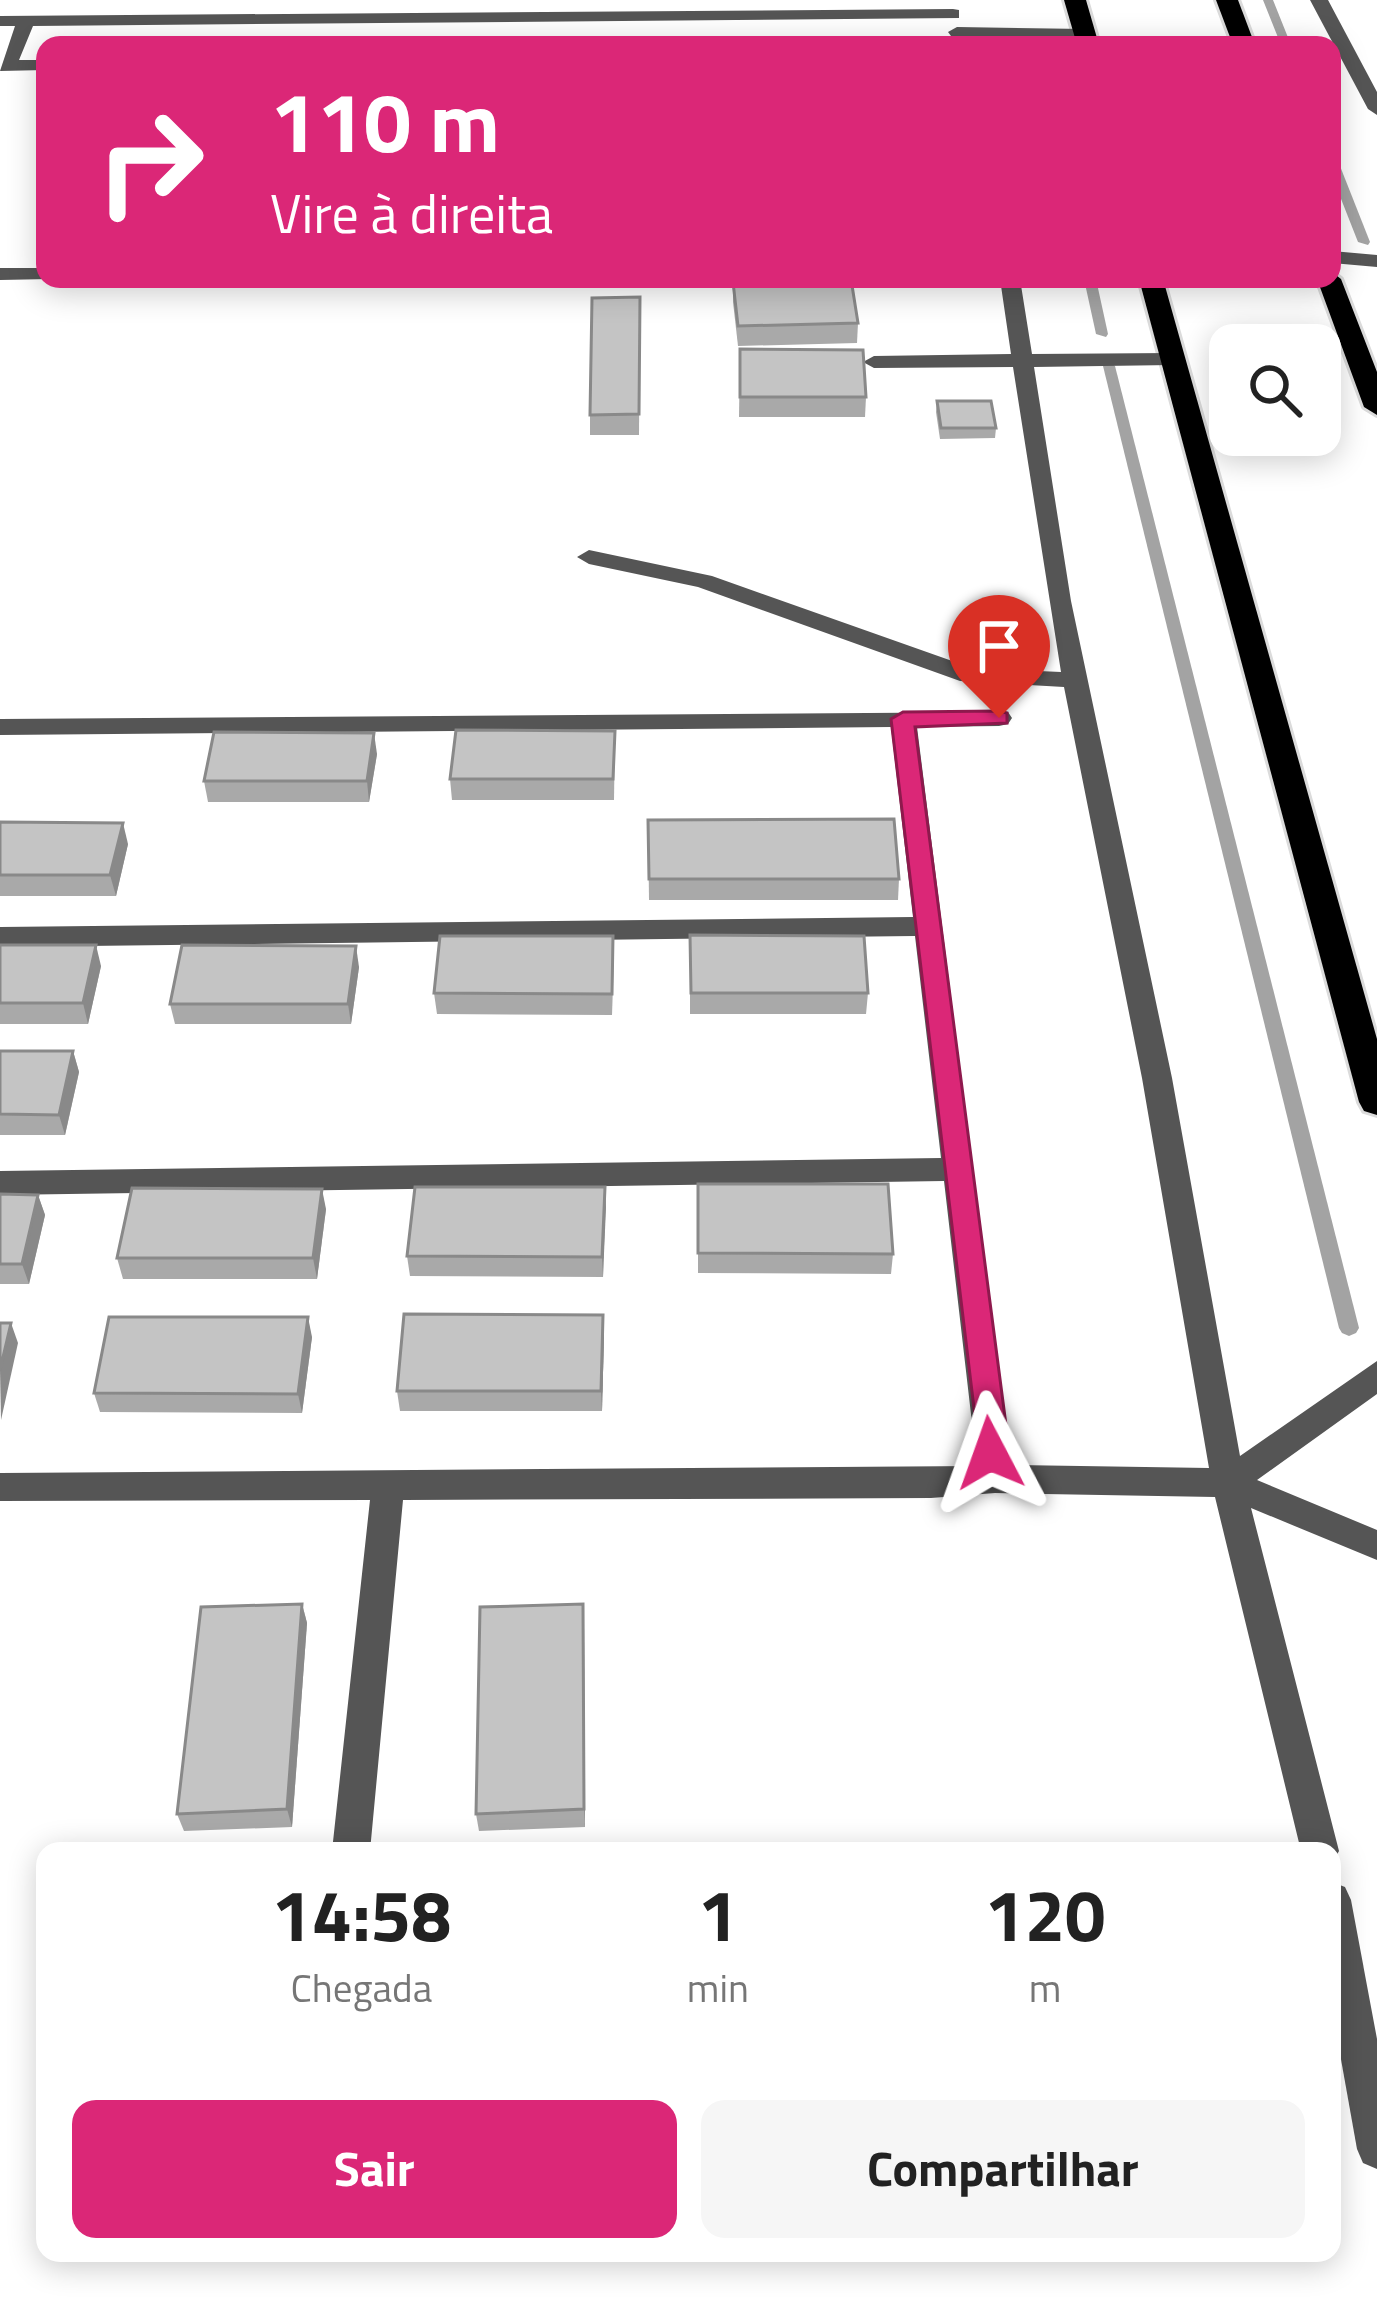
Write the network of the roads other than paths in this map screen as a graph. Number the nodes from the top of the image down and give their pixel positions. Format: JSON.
{"nodes":[{"id":1,"x":1075,"y":0,"type":"edge"},
{"id":2,"x":1227,"y":0,"type":"edge"},
{"id":3,"x":1319,"y":0,"type":"edge"},
{"id":4,"x":368,"y":18,"type":"junction"},
{"id":5,"x":0,"y":21,"type":"edge"},
{"id":6,"x":26,"y":21,"type":"junction"},
{"id":7,"x":955,"y":23,"type":"edge"},
{"id":8,"x":365,"y":36,"type":"edge"},
{"id":9,"x":1061,"y":36,"type":"edge"},
{"id":10,"x":1085,"y":36,"type":"edge"},
{"id":11,"x":1241,"y":36,"type":"edge"},
{"id":12,"x":1338,"y":36,"type":"edge"},
{"id":13,"x":1341,"y":42,"type":"edge"},
{"id":14,"x":4,"y":65,"type":"edge"},
{"id":15,"x":36,"y":65,"type":"edge"},
{"id":16,"x":1377,"y":110,"type":"edge"},
{"id":17,"x":1341,"y":258,"type":"edge"},
{"id":18,"x":1377,"y":261,"type":"edge"},
{"id":19,"x":0,"y":274,"type":"edge"},
{"id":20,"x":36,"y":274,"type":"edge"},
{"id":21,"x":1011,"y":288,"type":"edge"},
{"id":22,"x":1152,"y":288,"type":"edge"},
{"id":23,"x":1332,"y":288,"type":"edge"},
{"id":24,"x":1172,"y":359,"type":"junction"},
{"id":25,"x":1023,"y":360,"type":"junction"},
{"id":26,"x":874,"y":362,"type":"dead end"},
{"id":27,"x":1377,"y":406,"type":"edge"},
{"id":28,"x":589,"y":556,"type":"dead end"},
{"id":29,"x":1076,"y":680,"type":"junction"},
{"id":30,"x":999,"y":718,"type":"dead end"},
{"id":31,"x":903,"y":719,"type":"junction"},
{"id":32,"x":0,"y":728,"type":"edge"},
{"id":33,"x":927,"y":926,"type":"junction"},
{"id":34,"x":0,"y":937,"type":"edge"},
{"id":35,"x":1377,"y":1102,"type":"edge"},
{"id":36,"x":956,"y":1169,"type":"junction"},
{"id":37,"x":0,"y":1184,"type":"edge"},
{"id":38,"x":1377,"y":1374,"type":"edge"},
{"id":39,"x":995,"y":1479,"type":"junction"},
{"id":40,"x":1228,"y":1484,"type":"junction"},
{"id":41,"x":388,"y":1486,"type":"junction"},
{"id":42,"x":0,"y":1487,"type":"edge"},
{"id":43,"x":1377,"y":1545,"type":"edge"},
{"id":44,"x":352,"y":1842,"type":"edge"},
{"id":45,"x":1318,"y":1842,"type":"edge"},
{"id":46,"x":1341,"y":1950,"type":"edge"},
{"id":47,"x":1377,"y":2149,"type":"edge"}],
"edges":[{"from":1,"to":10,"type":"highway"},
{"from":2,"to":11,"type":"highway"},
{"from":3,"to":12,"type":"street"},
{"from":4,"to":6,"type":"street"},
{"from":4,"to":7,"type":"street"},
{"from":4,"to":8,"type":"street"},
{"from":5,"to":6,"type":"street"},
{"from":6,"to":14,"type":"street"},
{"from":7,"to":9,"type":"street"},
{"from":13,"to":16,"type":"street"},
{"from":14,"to":15,"type":"street"},
{"from":17,"to":18,"type":"street"},
{"from":19,"to":20,"type":"street"},
{"from":21,"to":25,"type":"street"},
{"from":22,"to":24,"type":"highway"},
{"from":23,"to":27,"type":"highway"},
{"from":24,"to":25,"type":"street"},
{"from":24,"to":35,"type":"highway"},
{"from":25,"to":26,"type":"street"},
{"from":25,"to":29,"type":"street"},
{"from":28,"to":29,"type":"street"},
{"from":29,"to":40,"type":"street"},
{"from":30,"to":31,"type":"street"},
{"from":31,"to":32,"type":"street"},
{"from":31,"to":33,"type":"street"},
{"from":33,"to":34,"type":"street"},
{"from":33,"to":36,"type":"street"},
{"from":36,"to":37,"type":"street"},
{"from":36,"to":39,"type":"street"},
{"from":38,"to":40,"type":"street"},
{"from":39,"to":40,"type":"street"},
{"from":39,"to":41,"type":"street"},
{"from":40,"to":43,"type":"street"},
{"from":40,"to":45,"type":"street"},
{"from":41,"to":42,"type":"street"},
{"from":41,"to":44,"type":"street"},
{"from":46,"to":47,"type":"street"}]}
